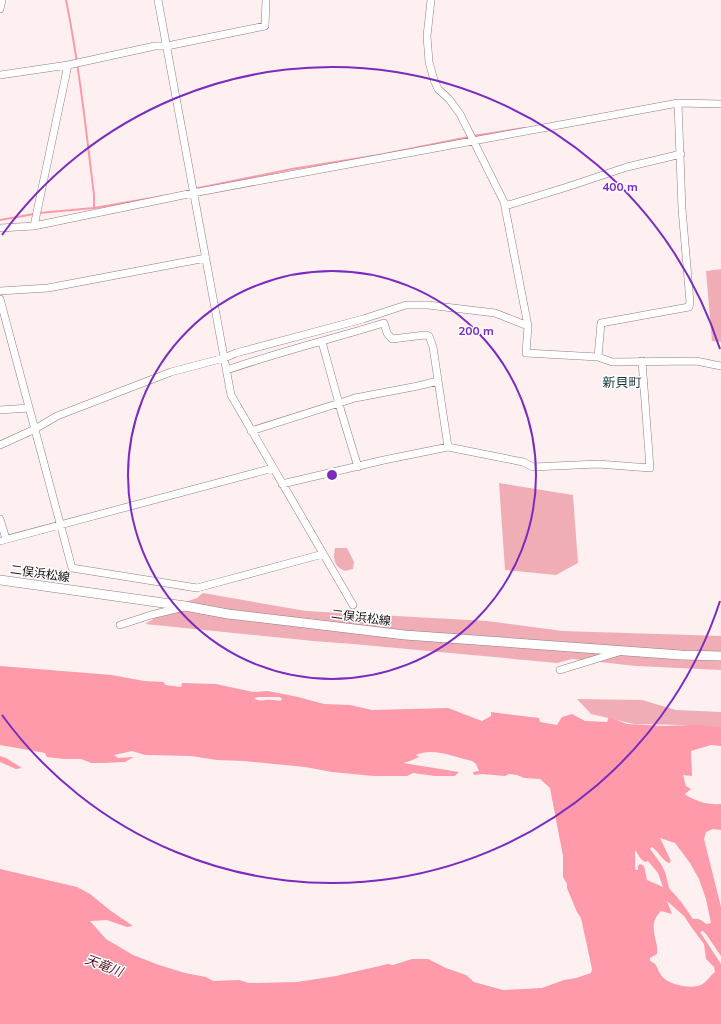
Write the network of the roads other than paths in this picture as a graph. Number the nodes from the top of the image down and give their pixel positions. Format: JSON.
{"nodes":[{"id":1,"x":2,"y":0,"type":"edge"},
{"id":2,"x":158,"y":0,"type":"edge"},
{"id":3,"x":266,"y":0,"type":"edge"},
{"id":4,"x":431,"y":0,"type":"edge"},
{"id":5,"x":0,"y":9,"type":"edge"},
{"id":6,"x":167,"y":46,"type":"junction"},
{"id":7,"x":74,"y":64,"type":"junction"},
{"id":8,"x":0,"y":75,"type":"edge"},
{"id":9,"x":678,"y":103,"type":"junction"},
{"id":10,"x":721,"y":104,"type":"edge"},
{"id":11,"x":472,"y":141,"type":"junction"},
{"id":12,"x":681,"y":154,"type":"junction"},
{"id":13,"x":194,"y":193,"type":"junction"},
{"id":14,"x":505,"y":206,"type":"junction"},
{"id":15,"x":34,"y":226,"type":"junction"},
{"id":16,"x":0,"y":228,"type":"edge"},
{"id":17,"x":206,"y":258,"type":"junction"},
{"id":18,"x":0,"y":291,"type":"edge"},
{"id":19,"x":0,"y":299,"type":"edge"},
{"id":20,"x":528,"y":326,"type":"junction"},
{"id":21,"x":322,"y":342,"type":"junction"},
{"id":22,"x":598,"y":357,"type":"junction"},
{"id":23,"x":224,"y":358,"type":"junction"},
{"id":24,"x":642,"y":361,"type":"junction"},
{"id":25,"x":721,"y":366,"type":"edge"},
{"id":26,"x":226,"y":370,"type":"junction"},
{"id":27,"x":438,"y":381,"type":"junction"},
{"id":28,"x":338,"y":403,"type":"junction"},
{"id":29,"x":29,"y":408,"type":"junction"},
{"id":30,"x":0,"y":410,"type":"edge"},
{"id":31,"x":35,"y":429,"type":"junction"},
{"id":32,"x":251,"y":431,"type":"junction"},
{"id":33,"x":0,"y":445,"type":"edge"},
{"id":34,"x":448,"y":447,"type":"junction"},
{"id":35,"x":358,"y":467,"type":"junction"},
{"id":36,"x":273,"y":468,"type":"junction"},
{"id":37,"x":282,"y":484,"type":"junction"},
{"id":38,"x":0,"y":519,"type":"edge"},
{"id":39,"x":61,"y":525,"type":"junction"},
{"id":40,"x":3,"y":540,"type":"edge"},
{"id":41,"x":323,"y":554,"type":"junction"},
{"id":42,"x":0,"y":580,"type":"edge"},
{"id":43,"x":353,"y":605,"type":"dead end"},
{"id":44,"x":185,"y":606,"type":"junction"},
{"id":45,"x":120,"y":625,"type":"dead end"},
{"id":46,"x":623,"y":651,"type":"junction"},
{"id":47,"x":721,"y":656,"type":"edge"},
{"id":48,"x":560,"y":670,"type":"dead end"}],
"edges":[{"from":1,"to":5,"type":"street"},
{"from":2,"to":6,"type":"street"},
{"from":3,"to":6,"type":"street"},
{"from":4,"to":11,"type":"street"},
{"from":6,"to":7,"type":"street"},
{"from":6,"to":13,"type":"street"},
{"from":7,"to":8,"type":"street"},
{"from":7,"to":15,"type":"street"},
{"from":9,"to":10,"type":"street"},
{"from":9,"to":11,"type":"street"},
{"from":9,"to":12,"type":"street"},
{"from":11,"to":13,"type":"street"},
{"from":11,"to":14,"type":"street"},
{"from":12,"to":14,"type":"street"},
{"from":12,"to":22,"type":"street"},
{"from":13,"to":15,"type":"street"},
{"from":13,"to":17,"type":"street"},
{"from":14,"to":20,"type":"street"},
{"from":15,"to":16,"type":"street"},
{"from":17,"to":18,"type":"street"},
{"from":17,"to":23,"type":"street"},
{"from":19,"to":29,"type":"street"},
{"from":20,"to":22,"type":"street"},
{"from":20,"to":23,"type":"street"},
{"from":21,"to":26,"type":"street"},
{"from":21,"to":27,"type":"street"},
{"from":21,"to":28,"type":"street"},
{"from":22,"to":24,"type":"street"},
{"from":23,"to":26,"type":"street"},
{"from":23,"to":31,"type":"street"},
{"from":24,"to":25,"type":"street"},
{"from":24,"to":34,"type":"street"},
{"from":26,"to":32,"type":"street"},
{"from":27,"to":28,"type":"street"},
{"from":27,"to":34,"type":"street"},
{"from":28,"to":32,"type":"street"},
{"from":28,"to":35,"type":"street"},
{"from":29,"to":30,"type":"street"},
{"from":29,"to":31,"type":"street"},
{"from":31,"to":33,"type":"street"},
{"from":31,"to":39,"type":"street"},
{"from":32,"to":36,"type":"street"},
{"from":34,"to":35,"type":"street"},
{"from":35,"to":37,"type":"street"},
{"from":36,"to":37,"type":"street"},
{"from":36,"to":39,"type":"street"},
{"from":37,"to":41,"type":"street"},
{"from":38,"to":40,"type":"street"},
{"from":39,"to":40,"type":"street"},
{"from":39,"to":41,"type":"street"},
{"from":41,"to":43,"type":"street"},
{"from":42,"to":44,"type":"main road","name":"二俣浜松線"},
{"from":44,"to":45,"type":"street"},
{"from":44,"to":46,"type":"main road","name":"二俣浜松線"},
{"from":46,"to":47,"type":"main road","name":"二俣浜松線"},
{"from":46,"to":48,"type":"street"}]}
